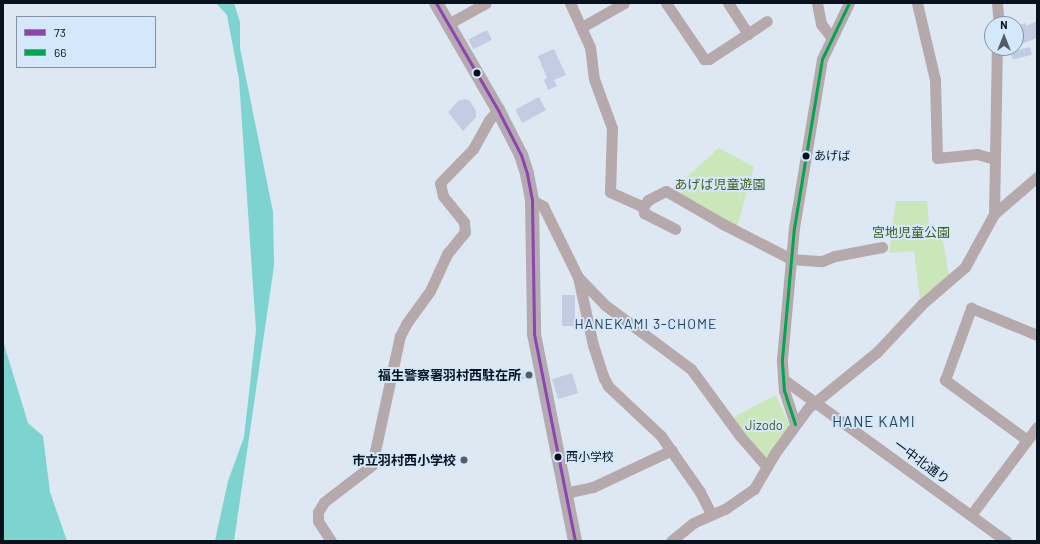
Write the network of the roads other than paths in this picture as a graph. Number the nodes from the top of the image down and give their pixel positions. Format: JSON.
{"nodes":[{"id":1,"x":436,"y":3,"type":"edge"},
{"id":2,"x":486,"y":3,"type":"edge"},
{"id":3,"x":570,"y":3,"type":"edge"},
{"id":4,"x":624,"y":3,"type":"edge"},
{"id":5,"x":666,"y":3,"type":"edge"},
{"id":6,"x":728,"y":3,"type":"edge"},
{"id":7,"x":817,"y":3,"type":"edge"},
{"id":8,"x":849,"y":3,"type":"edge"},
{"id":9,"x":917,"y":3,"type":"edge"},
{"id":10,"x":997,"y":3,"type":"edge"},
{"id":11,"x":998,"y":16,"type":"edge"},
{"id":12,"x":767,"y":21,"type":"dead end"},
{"id":13,"x":448,"y":24,"type":"junction"},
{"id":14,"x":582,"y":27,"type":"junction"},
{"id":15,"x":748,"y":34,"type":"junction"},
{"id":16,"x":830,"y":37,"type":"junction"},
{"id":17,"x":997,"y":56,"type":"edge"},
{"id":18,"x":498,"y":110,"type":"junction"},
{"id":19,"x":994,"y":159,"type":"junction"},
{"id":20,"x":1036,"y":181,"type":"edge"},
{"id":21,"x":532,"y":200,"type":"junction"},
{"id":22,"x":643,"y":207,"type":"junction"},
{"id":23,"x":994,"y":214,"type":"junction"},
{"id":24,"x":675,"y":230,"type":"dead end"},
{"id":25,"x":882,"y":247,"type":"dead end"},
{"id":26,"x":791,"y":259,"type":"junction"},
{"id":27,"x":578,"y":277,"type":"junction"},
{"id":28,"x":1037,"y":335,"type":"edge"},
{"id":29,"x":783,"y":379,"type":"junction"},
{"id":30,"x":817,"y":403,"type":"junction"},
{"id":31,"x":795,"y":424,"type":"junction"},
{"id":32,"x":1037,"y":427,"type":"edge"},
{"id":33,"x":1027,"y":440,"type":"junction"},
{"id":34,"x":672,"y":450,"type":"junction"},
{"id":35,"x":767,"y":467,"type":"junction"},
{"id":36,"x":565,"y":493,"type":"junction"},
{"id":37,"x":710,"y":514,"type":"junction"},
{"id":38,"x":970,"y":515,"type":"junction"},
{"id":39,"x":332,"y":541,"type":"edge"},
{"id":40,"x":575,"y":541,"type":"edge"},
{"id":41,"x":671,"y":541,"type":"edge"},
{"id":42,"x":1006,"y":541,"type":"edge"}],
"edges":[{"from":1,"to":13,"type":"main road"},
{"from":2,"to":13,"type":"street"},
{"from":3,"to":14,"type":"street"},
{"from":4,"to":14,"type":"street"},
{"from":5,"to":15,"type":"street"},
{"from":6,"to":15,"type":"street"},
{"from":7,"to":16,"type":"street"},
{"from":8,"to":16,"type":"street"},
{"from":9,"to":19,"type":"street"},
{"from":10,"to":11,"type":"street"},
{"from":12,"to":15,"type":"street"},
{"from":13,"to":18,"type":"main road"},
{"from":14,"to":22,"type":"street"},
{"from":16,"to":26,"type":"street"},
{"from":17,"to":19,"type":"street"},
{"from":18,"to":21,"type":"main road"},
{"from":18,"to":39,"type":"street"},
{"from":19,"to":23,"type":"street"},
{"from":20,"to":23,"type":"street"},
{"from":21,"to":27,"type":"street"},
{"from":21,"to":36,"type":"main road"},
{"from":22,"to":24,"type":"street"},
{"from":22,"to":26,"type":"street"},
{"from":23,"to":30,"type":"street"},
{"from":25,"to":26,"type":"street"},
{"from":26,"to":29,"type":"street"},
{"from":27,"to":34,"type":"street"},
{"from":27,"to":35,"type":"street"},
{"from":28,"to":33,"type":"street"},
{"from":29,"to":30,"type":"street","name":"一中北通り"},
{"from":29,"to":31,"type":"street"},
{"from":30,"to":31,"type":"street"},
{"from":30,"to":38,"type":"street","name":"一中北通り"},
{"from":31,"to":35,"type":"street"},
{"from":32,"to":33,"type":"street"},
{"from":33,"to":38,"type":"street"},
{"from":34,"to":36,"type":"street"},
{"from":34,"to":37,"type":"street"},
{"from":35,"to":37,"type":"street"},
{"from":36,"to":40,"type":"main road"},
{"from":37,"to":41,"type":"street"},
{"from":38,"to":42,"type":"street","name":"一中北通り"}]}
